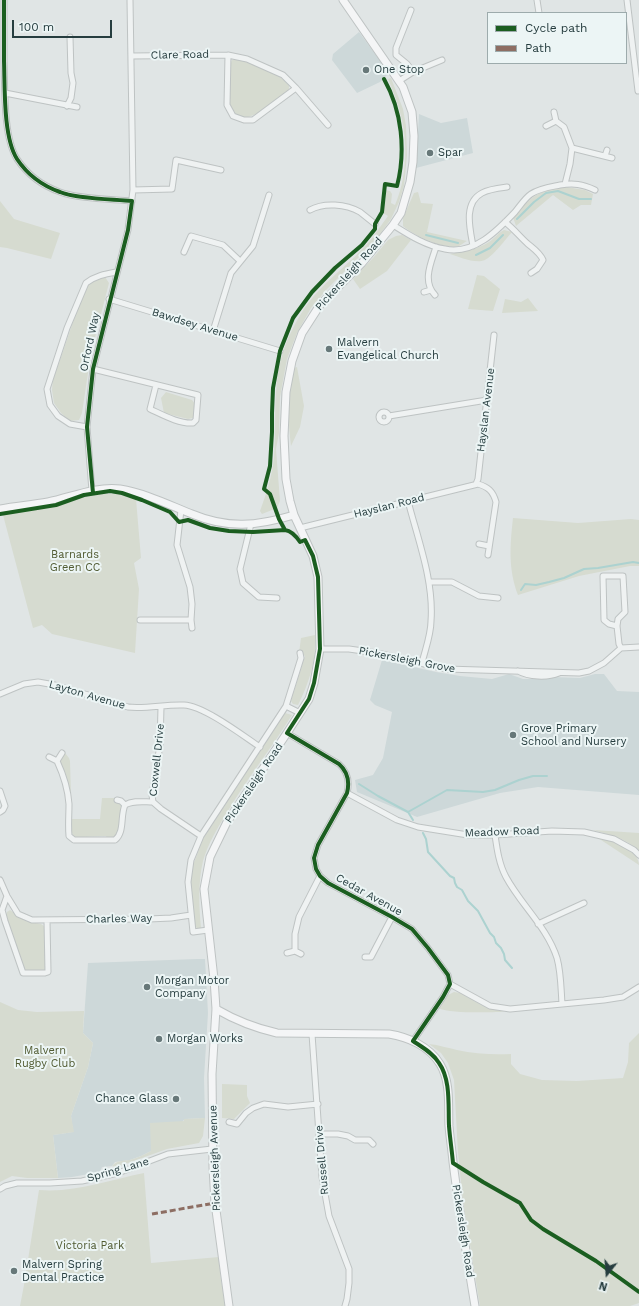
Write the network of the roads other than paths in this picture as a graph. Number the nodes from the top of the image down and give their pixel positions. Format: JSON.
{"nodes":[{"id":1,"x":4,"y":0,"type":"edge"},
{"id":2,"x":130,"y":0,"type":"edge"},
{"id":3,"x":342,"y":0,"type":"edge"},
{"id":4,"x":537,"y":0,"type":"edge"},
{"id":5,"x":627,"y":0,"type":"edge"},
{"id":6,"x":411,"y":10,"type":"dead end"},
{"id":7,"x":539,"y":12,"type":"edge"},
{"id":8,"x":70,"y":37,"type":"dead end"},
{"id":9,"x":2,"y":40,"type":"edge"},
{"id":10,"x":228,"y":55,"type":"junction"},
{"id":11,"x":131,"y":56,"type":"junction"},
{"id":12,"x":442,"y":60,"type":"dead end"},
{"id":13,"x":413,"y":72,"type":"junction"},
{"id":14,"x":399,"y":81,"type":"junction"},
{"id":15,"x":296,"y":88,"type":"junction"},
{"id":16,"x":638,"y":90,"type":"edge"},
{"id":17,"x":5,"y":93,"type":"junction"},
{"id":18,"x":67,"y":106,"type":"junction"},
{"id":19,"x":77,"y":107,"type":"dead end"},
{"id":20,"x":554,"y":112,"type":"dead end"},
{"id":21,"x":556,"y":121,"type":"junction"},
{"id":22,"x":328,"y":125,"type":"dead end"},
{"id":23,"x":546,"y":126,"type":"dead end"},
{"id":24,"x":572,"y":148,"type":"junction"},
{"id":25,"x":612,"y":158,"type":"dead end"},
{"id":26,"x":221,"y":170,"type":"dead end"},
{"id":27,"x":565,"y":184,"type":"junction"},
{"id":28,"x":507,"y":187,"type":"dead end"},
{"id":29,"x":133,"y":190,"type":"junction"},
{"id":30,"x":595,"y":190,"type":"dead end"},
{"id":31,"x":269,"y":195,"type":"dead end"},
{"id":32,"x":132,"y":200,"type":"junction"},
{"id":33,"x":310,"y":210,"type":"dead end"},
{"id":34,"x":505,"y":222,"type":"junction"},
{"id":35,"x":375,"y":224,"type":"dead end"},
{"id":36,"x":393,"y":225,"type":"junction"},
{"id":37,"x":473,"y":246,"type":"junction"},
{"id":38,"x":436,"y":247,"type":"junction"},
{"id":39,"x":184,"y":252,"type":"dead end"},
{"id":40,"x":240,"y":261,"type":"junction"},
{"id":41,"x":116,"y":272,"type":"junction"},
{"id":42,"x":531,"y":273,"type":"dead end"},
{"id":43,"x":431,"y":290,"type":"junction"},
{"id":44,"x":424,"y":292,"type":"dead end"},
{"id":45,"x":435,"y":295,"type":"dead end"},
{"id":46,"x":109,"y":299,"type":"junction"},
{"id":47,"x":213,"y":331,"type":"junction"},
{"id":48,"x":494,"y":335,"type":"dead end"},
{"id":49,"x":280,"y":351,"type":"dead end"},
{"id":50,"x":93,"y":369,"type":"junction"},
{"id":51,"x":156,"y":384,"type":"junction"},
{"id":52,"x":487,"y":400,"type":"junction"},
{"id":53,"x":389,"y":416,"type":"dead end"},
{"id":54,"x":87,"y":427,"type":"junction"},
{"id":55,"x":477,"y":484,"type":"junction"},
{"id":56,"x":92,"y":491,"type":"junction"},
{"id":57,"x":408,"y":501,"type":"junction"},
{"id":58,"x":0,"y":509,"type":"edge"},
{"id":59,"x":181,"y":510,"type":"junction"},
{"id":60,"x":294,"y":515,"type":"junction"},
{"id":61,"x":251,"y":524,"type":"junction"},
{"id":62,"x":300,"y":528,"type":"junction"},
{"id":63,"x":479,"y":544,"type":"dead end"},
{"id":64,"x":489,"y":546,"type":"junction"},
{"id":65,"x":488,"y":555,"type":"dead end"},
{"id":66,"x":429,"y":582,"type":"junction"},
{"id":67,"x":277,"y":598,"type":"dead end"},
{"id":68,"x":498,"y":598,"type":"dead end"},
{"id":69,"x":140,"y":620,"type":"dead end"},
{"id":70,"x":192,"y":620,"type":"junction"},
{"id":71,"x":617,"y":626,"type":"junction"},
{"id":72,"x":192,"y":628,"type":"dead end"},
{"id":73,"x":639,"y":647,"type":"edge"},
{"id":74,"x":621,"y":648,"type":"junction"},
{"id":75,"x":320,"y":649,"type":"junction"},
{"id":76,"x":300,"y":653,"type":"dead end"},
{"id":77,"x":422,"y":663,"type":"junction"},
{"id":78,"x":0,"y":694,"type":"edge"},
{"id":79,"x":286,"y":706,"type":"junction"},
{"id":80,"x":161,"y":707,"type":"junction"},
{"id":81,"x":300,"y":713,"type":"junction"},
{"id":82,"x":287,"y":733,"type":"junction"},
{"id":83,"x":260,"y":747,"type":"junction"},
{"id":84,"x":62,"y":753,"type":"dead end"},
{"id":85,"x":49,"y":757,"type":"dead end"},
{"id":86,"x":57,"y":761,"type":"junction"},
{"id":87,"x":0,"y":791,"type":"edge"},
{"id":88,"x":347,"y":792,"type":"junction"},
{"id":89,"x":117,"y":800,"type":"dead end"},
{"id":90,"x":154,"y":802,"type":"junction"},
{"id":91,"x":125,"y":805,"type":"junction"},
{"id":92,"x":0,"y":812,"type":"edge"},
{"id":93,"x":495,"y":835,"type":"junction"},
{"id":94,"x":201,"y":836,"type":"junction"},
{"id":95,"x":638,"y":852,"type":"edge"},
{"id":96,"x":320,"y":876,"type":"junction"},
{"id":97,"x":0,"y":880,"type":"edge"},
{"id":98,"x":7,"y":896,"type":"junction"},
{"id":99,"x":584,"y":903,"type":"dead end"},
{"id":100,"x":191,"y":915,"type":"junction"},
{"id":101,"x":392,"y":917,"type":"junction"},
{"id":102,"x":47,"y":921,"type":"junction"},
{"id":103,"x":538,"y":924,"type":"junction"},
{"id":104,"x":208,"y":930,"type":"junction"},
{"id":105,"x":295,"y":951,"type":"junction"},
{"id":106,"x":287,"y":953,"type":"dead end"},
{"id":107,"x":301,"y":954,"type":"dead end"},
{"id":108,"x":365,"y":956,"type":"dead end"},
{"id":109,"x":450,"y":984,"type":"junction"},
{"id":110,"x":639,"y":988,"type":"edge"},
{"id":111,"x":562,"y":1004,"type":"junction"},
{"id":112,"x":216,"y":1009,"type":"junction"},
{"id":113,"x":312,"y":1034,"type":"junction"},
{"id":114,"x":413,"y":1041,"type":"junction"},
{"id":115,"x":318,"y":1104,"type":"junction"},
{"id":116,"x":229,"y":1122,"type":"dead end"},
{"id":117,"x":320,"y":1134,"type":"junction"},
{"id":118,"x":372,"y":1134,"type":"dead end"},
{"id":119,"x":212,"y":1149,"type":"junction"},
{"id":120,"x":0,"y":1189,"type":"edge"},
{"id":121,"x":229,"y":1306,"type":"edge"},
{"id":122,"x":345,"y":1306,"type":"edge"},
{"id":123,"x":475,"y":1306,"type":"edge"}],
"edges":[{"from":1,"to":9,"type":"street"},
{"from":2,"to":11,"type":"street","name":"Orford Way"},
{"from":3,"to":14,"type":"street","name":"Pickersleigh Road"},
{"from":4,"to":7,"type":"street"},
{"from":5,"to":16,"type":"street"},
{"from":6,"to":13,"type":"street"},
{"from":8,"to":18,"type":"street"},
{"from":9,"to":17,"type":"street"},
{"from":10,"to":11,"type":"street","name":"Clare Road"},
{"from":10,"to":15,"type":"street","name":"Clare Road"},
{"from":10,"to":15,"type":"street"},
{"from":11,"to":29,"type":"street","name":"Orford Way"},
{"from":12,"to":13,"type":"street"},
{"from":13,"to":14,"type":"street"},
{"from":14,"to":36,"type":"street","name":"Pickersleigh Road"},
{"from":15,"to":22,"type":"street","name":"Clare Road"},
{"from":17,"to":18,"type":"street"},
{"from":17,"to":32,"type":"street"},
{"from":18,"to":19,"type":"street"},
{"from":20,"to":21,"type":"street"},
{"from":21,"to":23,"type":"street"},
{"from":21,"to":24,"type":"street"},
{"from":24,"to":25,"type":"street"},
{"from":24,"to":27,"type":"street"},
{"from":26,"to":29,"type":"street"},
{"from":27,"to":30,"type":"street"},
{"from":27,"to":34,"type":"street"},
{"from":28,"to":37,"type":"street"},
{"from":29,"to":32,"type":"street","name":"Orford Way"},
{"from":31,"to":40,"type":"street"},
{"from":32,"to":41,"type":"street","name":"Orford Way"},
{"from":33,"to":35,"type":"street"},
{"from":34,"to":37,"type":"street"},
{"from":34,"to":42,"type":"street"},
{"from":36,"to":38,"type":"street"},
{"from":36,"to":60,"type":"street","name":"Pickersleigh Road"},
{"from":37,"to":38,"type":"street"},
{"from":38,"to":43,"type":"street"},
{"from":39,"to":40,"type":"street"},
{"from":40,"to":47,"type":"street"},
{"from":41,"to":46,"type":"street","name":"Orford Way"},
{"from":41,"to":54,"type":"street","name":"Orford Way"},
{"from":43,"to":44,"type":"street"},
{"from":43,"to":45,"type":"street"},
{"from":46,"to":47,"type":"street","name":"Bawdsey Avenue"},
{"from":46,"to":50,"type":"street","name":"Orford Way"},
{"from":47,"to":49,"type":"street","name":"Bawdsey Avenue"},
{"from":48,"to":52,"type":"street","name":"Hayslan Avenue"},
{"from":50,"to":51,"type":"street"},
{"from":50,"to":54,"type":"street","name":"Orford Way"},
{"from":51,"to":51,"type":"street"},
{"from":52,"to":53,"type":"street"},
{"from":52,"to":55,"type":"street","name":"Hayslan Avenue"},
{"from":54,"to":56,"type":"street","name":"Orford Way"},
{"from":55,"to":57,"type":"street","name":"Hayslan Road"},
{"from":55,"to":64,"type":"street"},
{"from":56,"to":58,"type":"street"},
{"from":56,"to":59,"type":"street"},
{"from":57,"to":62,"type":"street","name":"Hayslan Road"},
{"from":57,"to":66,"type":"street"},
{"from":59,"to":61,"type":"street"},
{"from":59,"to":70,"type":"street"},
{"from":60,"to":61,"type":"street"},
{"from":60,"to":62,"type":"street","name":"Pickersleigh Road"},
{"from":61,"to":67,"type":"street"},
{"from":62,"to":75,"type":"street","name":"Pickersleigh Road"},
{"from":63,"to":64,"type":"street"},
{"from":64,"to":65,"type":"street"},
{"from":66,"to":68,"type":"street"},
{"from":66,"to":77,"type":"street"},
{"from":69,"to":70,"type":"street"},
{"from":70,"to":72,"type":"street"},
{"from":71,"to":71,"type":"street"},
{"from":71,"to":74,"type":"street"},
{"from":73,"to":74,"type":"street"},
{"from":74,"to":77,"type":"street","name":"Pickersleigh Grove"},
{"from":75,"to":77,"type":"street","name":"Pickersleigh Grove"},
{"from":75,"to":81,"type":"street","name":"Pickersleigh Road"},
{"from":76,"to":79,"type":"street"},
{"from":78,"to":80,"type":"street","name":"Layton Avenue"},
{"from":79,"to":81,"type":"street"},
{"from":79,"to":83,"type":"street"},
{"from":80,"to":83,"type":"street","name":"Layton Avenue"},
{"from":80,"to":90,"type":"street","name":"Coxwell Drive"},
{"from":81,"to":82,"type":"street","name":"Pickersleigh Road"},
{"from":82,"to":88,"type":"street"},
{"from":82,"to":104,"type":"street","name":"Pickersleigh Road"},
{"from":83,"to":94,"type":"street"},
{"from":84,"to":86,"type":"street"},
{"from":85,"to":86,"type":"street"},
{"from":86,"to":91,"type":"street"},
{"from":87,"to":92,"type":"street"},
{"from":88,"to":93,"type":"street","name":"Meadow Road"},
{"from":88,"to":96,"type":"street","name":"Cedar Avenue"},
{"from":89,"to":91,"type":"street"},
{"from":90,"to":91,"type":"street"},
{"from":90,"to":94,"type":"street","name":"Coxwell Drive"},
{"from":93,"to":95,"type":"street","name":"Meadow Road"},
{"from":93,"to":103,"type":"street"},
{"from":94,"to":100,"type":"street"},
{"from":96,"to":101,"type":"street","name":"Cedar Avenue"},
{"from":96,"to":105,"type":"street"},
{"from":97,"to":98,"type":"street","name":"Charles Way"},
{"from":98,"to":102,"type":"street","name":"Charles Way"},
{"from":98,"to":102,"type":"street"},
{"from":99,"to":103,"type":"street"},
{"from":100,"to":102,"type":"street","name":"Charles Way"},
{"from":100,"to":104,"type":"street"},
{"from":101,"to":108,"type":"street","name":"Cedar Avenue"},
{"from":101,"to":109,"type":"street","name":"Cedar Avenue"},
{"from":103,"to":111,"type":"street"},
{"from":104,"to":112,"type":"street","name":"Pickersleigh Road"},
{"from":105,"to":106,"type":"street"},
{"from":105,"to":107,"type":"street"},
{"from":109,"to":111,"type":"street"},
{"from":109,"to":114,"type":"street"},
{"from":110,"to":111,"type":"street"},
{"from":112,"to":113,"type":"street","name":"Pickersleigh Road"},
{"from":112,"to":119,"type":"street","name":"Pickersleigh Avenue"},
{"from":113,"to":114,"type":"street","name":"Pickersleigh Road"},
{"from":113,"to":115,"type":"street","name":"Russell Drive"},
{"from":114,"to":123,"type":"street","name":"Pickersleigh Road"},
{"from":115,"to":116,"type":"street"},
{"from":115,"to":117,"type":"street","name":"Russell Drive"},
{"from":117,"to":118,"type":"street"},
{"from":117,"to":122,"type":"street","name":"Russell Drive"},
{"from":119,"to":120,"type":"street","name":"Spring Lane"},
{"from":119,"to":121,"type":"street","name":"Pickersleigh Avenue"}]}
